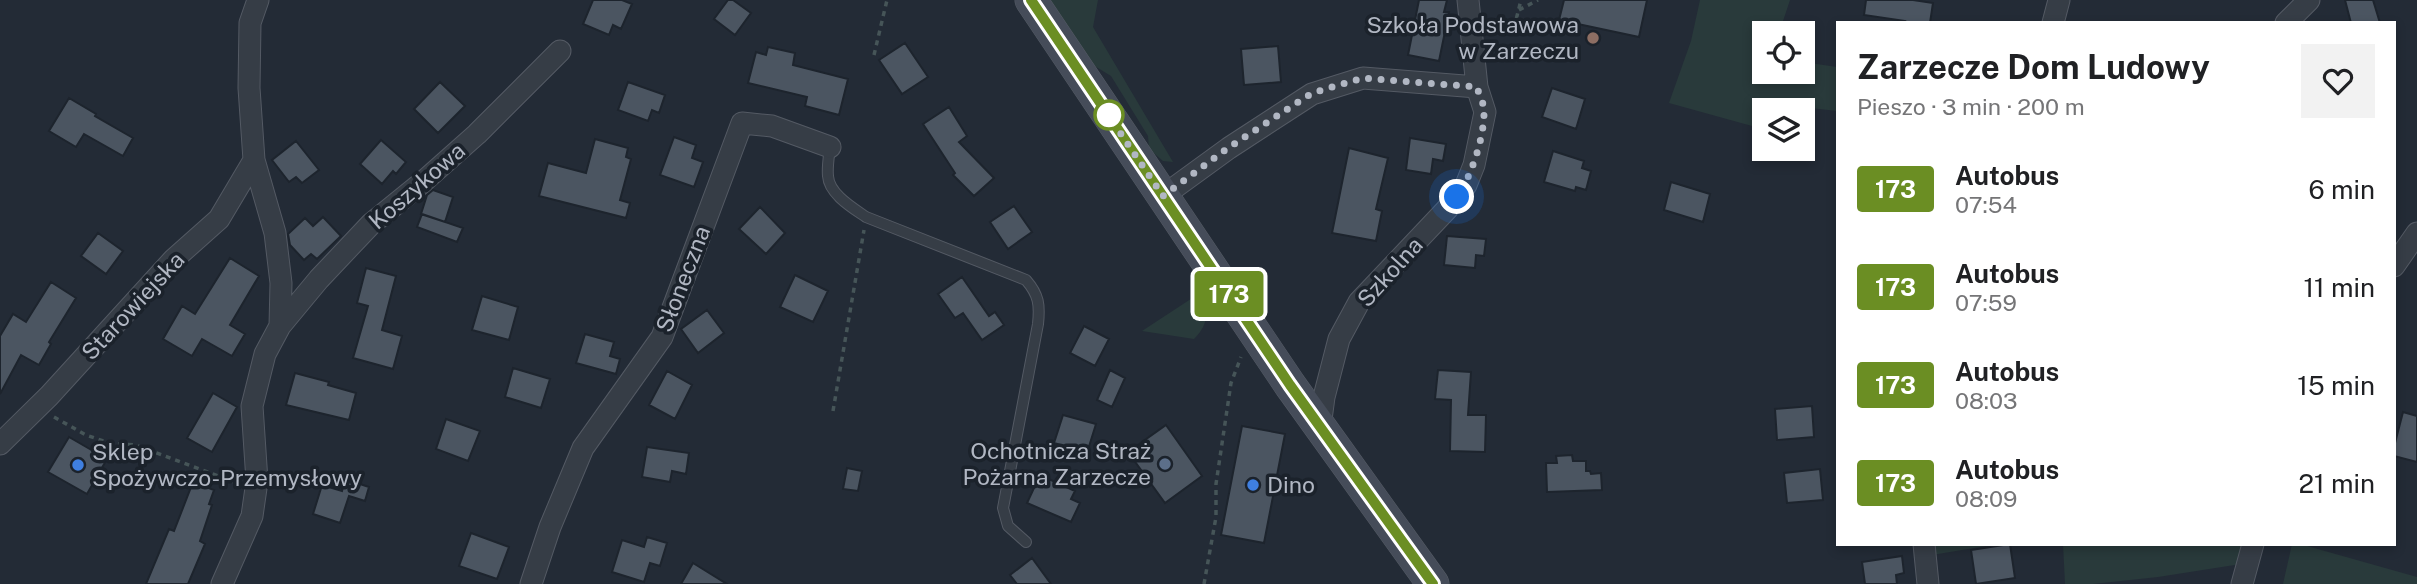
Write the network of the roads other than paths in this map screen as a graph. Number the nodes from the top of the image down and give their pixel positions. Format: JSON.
{"nodes":[{"id":1,"x":258,"y":0,"type":"edge"},
{"id":2,"x":1031,"y":0,"type":"edge"},
{"id":3,"x":1468,"y":0,"type":"edge"},
{"id":4,"x":2059,"y":0,"type":"edge"},
{"id":5,"x":2309,"y":0,"type":"edge"},
{"id":6,"x":2054,"y":21,"type":"edge"},
{"id":7,"x":2288,"y":21,"type":"edge"},
{"id":8,"x":560,"y":51,"type":"dead end"},
{"id":9,"x":1477,"y":87,"type":"junction"},
{"id":10,"x":830,"y":147,"type":"joint"},
{"id":11,"x":254,"y":160,"type":"junction"},
{"id":12,"x":1163,"y":196,"type":"junction"},
{"id":13,"x":2416,"y":242,"type":"edge"},
{"id":14,"x":2396,"y":264,"type":"edge"},
{"id":15,"x":280,"y":326,"type":"junction"},
{"id":16,"x":1320,"y":427,"type":"junction"},
{"id":17,"x":0,"y":443,"type":"edge"},
{"id":18,"x":1026,"y":542,"type":"dead end"},
{"id":19,"x":1924,"y":546,"type":"edge"},
{"id":20,"x":2252,"y":546,"type":"edge"},
{"id":21,"x":222,"y":584,"type":"edge"},
{"id":22,"x":531,"y":584,"type":"edge"},
{"id":23,"x":1433,"y":584,"type":"edge"},
{"id":24,"x":1928,"y":584,"type":"edge"},
{"id":25,"x":2242,"y":584,"type":"edge"}],
"edges":[{"from":1,"to":11,"type":"street"},
{"from":2,"to":12,"type":"street"},
{"from":3,"to":9,"type":"street","name":"Szkolna"},
{"from":4,"to":6,"type":"street"},
{"from":5,"to":7,"type":"street"},
{"from":8,"to":15,"type":"street","name":"Koszykowa"},
{"from":9,"to":12,"type":"street"},
{"from":9,"to":16,"type":"street","name":"Szkolna"},
{"from":10,"to":18,"type":"lane"},
{"from":10,"to":22,"type":"street","name":"Słoneczna"},
{"from":11,"to":15,"type":"street"},
{"from":11,"to":17,"type":"street","name":"Starowiejska"},
{"from":12,"to":16,"type":"street"},
{"from":13,"to":14,"type":"street"},
{"from":15,"to":21,"type":"street"},
{"from":16,"to":23,"type":"street"},
{"from":19,"to":24,"type":"street"},
{"from":20,"to":25,"type":"street"}]}
